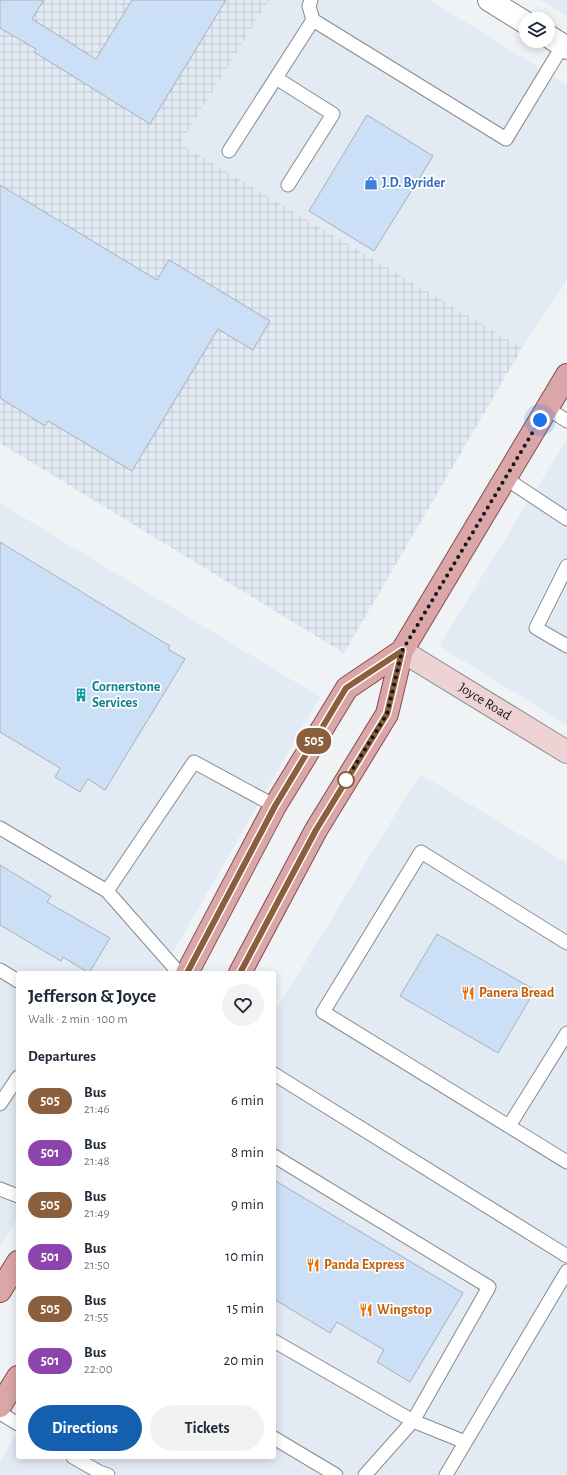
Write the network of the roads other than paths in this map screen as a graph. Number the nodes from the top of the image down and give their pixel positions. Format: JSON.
{"nodes":[{"id":1,"x":311,"y":0,"type":"edge"},
{"id":2,"x":491,"y":0,"type":"edge"},
{"id":3,"x":519,"y":18,"type":"edge"},
{"id":4,"x":313,"y":20,"type":"junction"},
{"id":5,"x":559,"y":43,"type":"edge"},
{"id":6,"x":276,"y":78,"type":"junction"},
{"id":7,"x":229,"y":151,"type":"dead end"},
{"id":8,"x":288,"y":185,"type":"dead end"},
{"id":9,"x":567,"y":375,"type":"edge"},
{"id":10,"x":547,"y":408,"type":"junction"},
{"id":11,"x":567,"y":421,"type":"edge"},
{"id":12,"x":505,"y":478,"type":"junction"},
{"id":13,"x":567,"y":519,"type":"edge"},
{"id":14,"x":567,"y":566,"type":"edge"},
{"id":15,"x":567,"y":646,"type":"edge"},
{"id":16,"x":402,"y":651,"type":"junction"},
{"id":17,"x":567,"y":752,"type":"edge"},
{"id":18,"x":275,"y":806,"type":"junction"},
{"id":19,"x":0,"y":828,"type":"edge"},
{"id":20,"x":107,"y":891,"type":"junction"},
{"id":21,"x":567,"y":943,"type":"edge"},
{"id":22,"x":0,"y":970,"type":"edge"},
{"id":23,"x":177,"y":971,"type":"edge"},
{"id":24,"x":189,"y":971,"type":"edge"},
{"id":25,"x":241,"y":971,"type":"edge"},
{"id":26,"x":16,"y":980,"type":"edge"},
{"id":27,"x":567,"y":1033,"type":"edge"},
{"id":28,"x":276,"y":1075,"type":"edge"},
{"id":29,"x":16,"y":1080,"type":"edge"},
{"id":30,"x":0,"y":1104,"type":"edge"},
{"id":31,"x":509,"y":1126,"type":"junction"},
{"id":32,"x":276,"y":1157,"type":"edge"},
{"id":33,"x":567,"y":1162,"type":"edge"},
{"id":34,"x":0,"y":1189,"type":"edge"},
{"id":35,"x":16,"y":1195,"type":"edge"},
{"id":36,"x":567,"y":1256,"type":"edge"},
{"id":37,"x":16,"y":1265,"type":"edge"},
{"id":38,"x":567,"y":1271,"type":"edge"},
{"id":39,"x":0,"y":1292,"type":"edge"},
{"id":40,"x":276,"y":1342,"type":"edge"},
{"id":41,"x":16,"y":1380,"type":"edge"},
{"id":42,"x":0,"y":1406,"type":"edge"},
{"id":43,"x":0,"y":1413,"type":"edge"},
{"id":44,"x":413,"y":1421,"type":"junction"},
{"id":45,"x":16,"y":1423,"type":"edge"},
{"id":46,"x":276,"y":1439,"type":"edge"},
{"id":47,"x":465,"y":1442,"type":"junction"},
{"id":48,"x":76,"y":1459,"type":"edge"},
{"id":49,"x":108,"y":1475,"type":"edge"},
{"id":50,"x":336,"y":1475,"type":"edge"},
{"id":51,"x":365,"y":1475,"type":"edge"},
{"id":52,"x":446,"y":1475,"type":"edge"}],
"edges":[{"from":1,"to":4,"type":"lane"},
{"from":2,"to":3,"type":"street"},
{"from":4,"to":5,"type":"lane"},
{"from":4,"to":6,"type":"lane"},
{"from":6,"to":7,"type":"lane"},
{"from":6,"to":8,"type":"lane"},
{"from":9,"to":10,"type":"main road"},
{"from":10,"to":11,"type":"lane"},
{"from":10,"to":12,"type":"main road"},
{"from":12,"to":13,"type":"lane"},
{"from":12,"to":16,"type":"main road"},
{"from":14,"to":15,"type":"lane"},
{"from":16,"to":17,"type":"street","name":"Joyce Road"},
{"from":16,"to":18,"type":"main road"},
{"from":16,"to":25,"type":"main road"},
{"from":18,"to":20,"type":"lane"},
{"from":18,"to":24,"type":"main road"},
{"from":19,"to":20,"type":"lane"},
{"from":20,"to":23,"type":"lane"},
{"from":21,"to":31,"type":"lane"},
{"from":22,"to":26,"type":"lane"},
{"from":27,"to":31,"type":"lane"},
{"from":28,"to":36,"type":"lane"},
{"from":29,"to":30,"type":"lane"},
{"from":31,"to":33,"type":"lane"},
{"from":32,"to":44,"type":"lane"},
{"from":34,"to":35,"type":"lane"},
{"from":37,"to":39,"type":"main road"},
{"from":38,"to":47,"type":"lane"},
{"from":40,"to":44,"type":"lane"},
{"from":41,"to":42,"type":"main road"},
{"from":43,"to":45,"type":"lane"},
{"from":44,"to":47,"type":"lane"},
{"from":44,"to":51,"type":"lane"},
{"from":46,"to":50,"type":"lane"},
{"from":47,"to":52,"type":"lane"},
{"from":48,"to":49,"type":"lane"}]}
